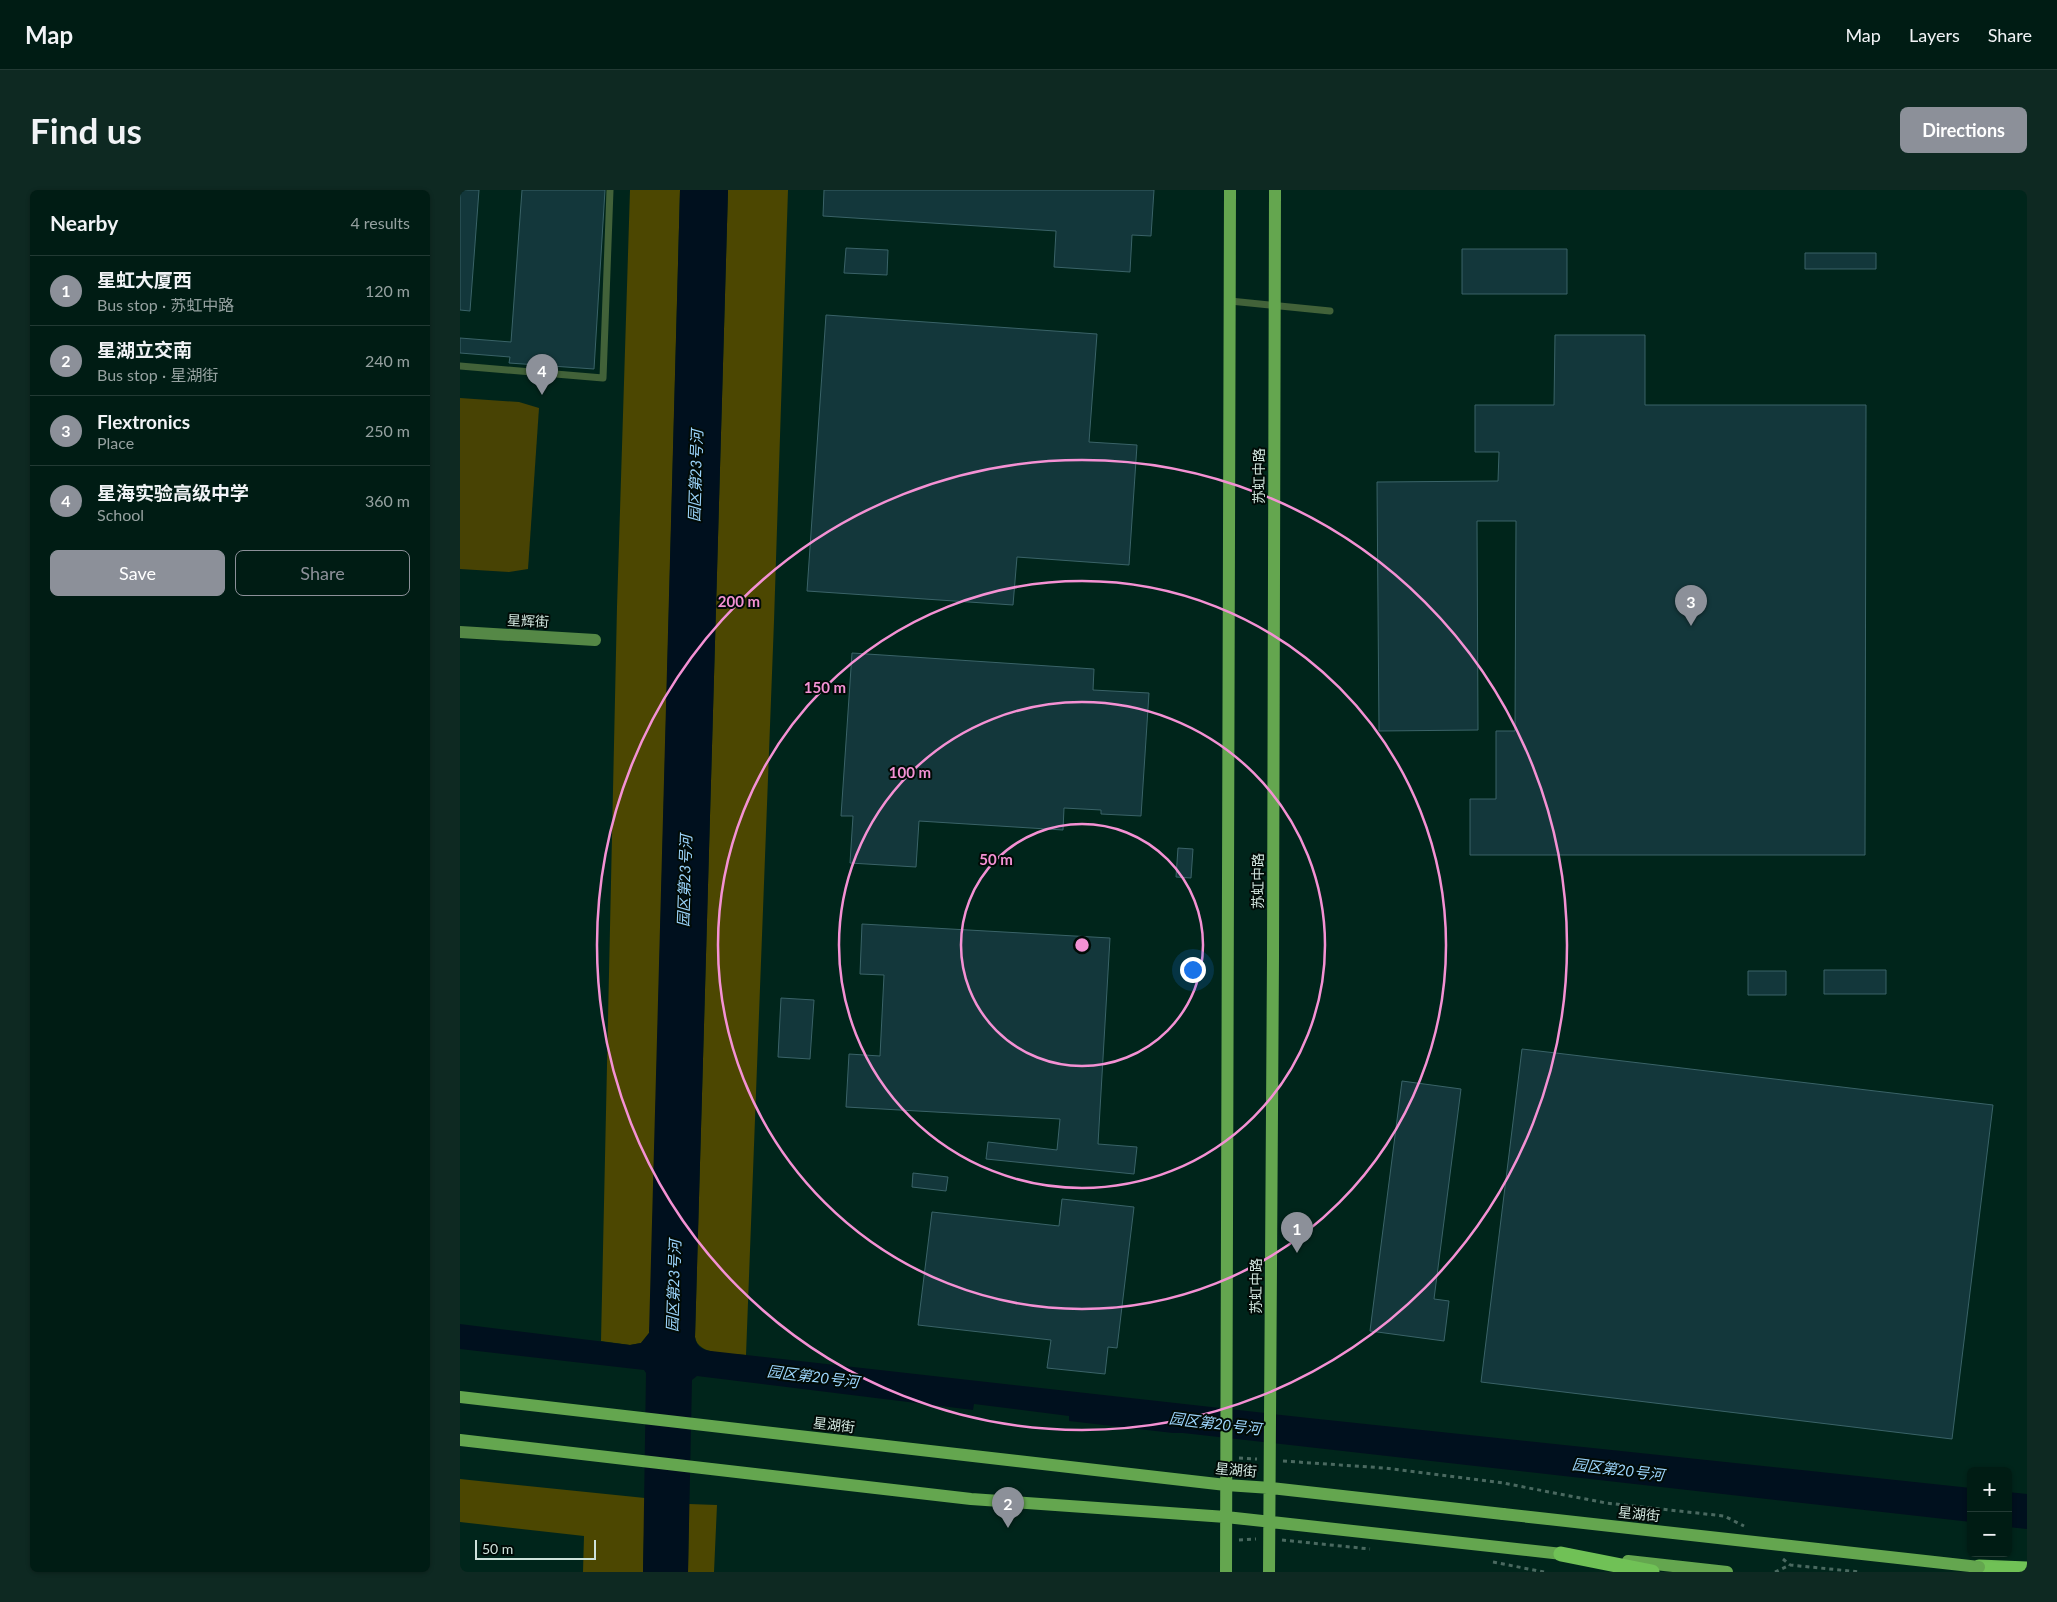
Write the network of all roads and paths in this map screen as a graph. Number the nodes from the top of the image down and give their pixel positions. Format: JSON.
{"nodes":[{"id":1,"x":610,"y":190,"type":"edge"},
{"id":2,"x":1230,"y":190,"type":"edge"},
{"id":3,"x":1275,"y":190,"type":"edge"},
{"id":4,"x":1230,"y":301,"type":"junction"},
{"id":5,"x":1274,"y":304,"type":"junction"},
{"id":6,"x":1330,"y":311,"type":"dead end"},
{"id":7,"x":460,"y":366,"type":"edge"},
{"id":8,"x":460,"y":632,"type":"edge"},
{"id":9,"x":595,"y":640,"type":"dead end"},
{"id":10,"x":460,"y":1397,"type":"edge"},
{"id":11,"x":460,"y":1440,"type":"edge"},
{"id":12,"x":1271,"y":1454,"type":"junction"},
{"id":13,"x":1227,"y":1457,"type":"junction"},
{"id":14,"x":1226,"y":1485,"type":"junction"},
{"id":15,"x":1271,"y":1488,"type":"junction"},
{"id":16,"x":1226,"y":1518,"type":"junction"},
{"id":17,"x":1270,"y":1522,"type":"junction"},
{"id":18,"x":1751,"y":1530,"type":"dead end"},
{"id":19,"x":1269,"y":1539,"type":"junction"},
{"id":20,"x":1226,"y":1540,"type":"junction"},
{"id":21,"x":1376,"y":1550,"type":"dead end"},
{"id":22,"x":1777,"y":1553,"type":"dead end"},
{"id":23,"x":1561,"y":1554,"type":"junction"},
{"id":24,"x":1489,"y":1562,"type":"dead end"},
{"id":25,"x":1790,"y":1565,"type":"junction"},
{"id":26,"x":1979,"y":1567,"type":"junction"},
{"id":27,"x":2027,"y":1569,"type":"edge"},
{"id":28,"x":1226,"y":1572,"type":"edge"},
{"id":29,"x":1269,"y":1572,"type":"edge"},
{"id":30,"x":1544,"y":1572,"type":"edge"},
{"id":31,"x":1652,"y":1572,"type":"edge"},
{"id":32,"x":1727,"y":1572,"type":"edge"},
{"id":33,"x":1775,"y":1572,"type":"edge"},
{"id":34,"x":1860,"y":1572,"type":"edge"},
{"id":35,"x":2009,"y":1572,"type":"edge"}],
"edges":[{"from":1,"to":7,"type":"lane"},
{"from":2,"to":4,"type":"main road","name":"苏虹中路"},
{"from":3,"to":5,"type":"main road","name":"苏虹中路"},
{"from":4,"to":5,"type":"lane"},
{"from":4,"to":13,"type":"main road","name":"苏虹中路"},
{"from":5,"to":6,"type":"lane"},
{"from":5,"to":12,"type":"main road","name":"苏虹中路"},
{"from":8,"to":9,"type":"street","name":"星辉街"},
{"from":10,"to":14,"type":"main road","name":"星湖街"},
{"from":11,"to":16,"type":"main road"},
{"from":12,"to":13,"type":"path"},
{"from":12,"to":15,"type":"main road","name":"苏虹中路"},
{"from":12,"to":18,"type":"path"},
{"from":13,"to":14,"type":"main road","name":"苏虹中路"},
{"from":14,"to":15,"type":"main road","name":"星湖街"},
{"from":14,"to":16,"type":"main road","name":"苏虹中路"},
{"from":15,"to":17,"type":"main road","name":"苏虹中路"},
{"from":15,"to":26,"type":"main road","name":"星湖街","bridge":true},
{"from":16,"to":17,"type":"main road"},
{"from":16,"to":20,"type":"main road","name":"苏虹中路"},
{"from":17,"to":19,"type":"main road","name":"苏虹中路"},
{"from":17,"to":23,"type":"main road"},
{"from":19,"to":20,"type":"path"},
{"from":19,"to":21,"type":"path"},
{"from":19,"to":29,"type":"main road","name":"苏虹中路"},
{"from":20,"to":28,"type":"main road","name":"苏虹中路"},
{"from":22,"to":25,"type":"path"},
{"from":23,"to":31,"type":"highway"},
{"from":23,"to":32,"type":"main road"},
{"from":24,"to":30,"type":"path"},
{"from":25,"to":33,"type":"path"},
{"from":25,"to":34,"type":"path"},
{"from":26,"to":27,"type":"highway"},
{"from":26,"to":35,"type":"main road","name":"星湖街"}]}
